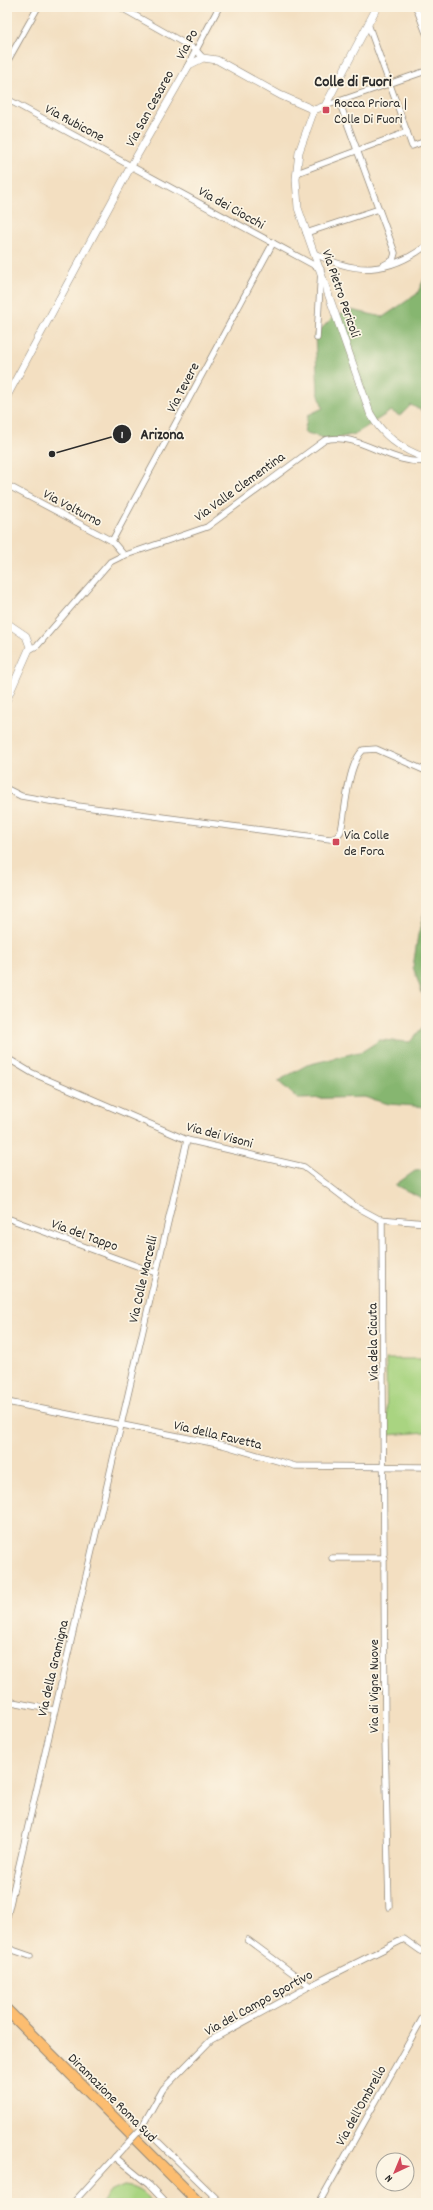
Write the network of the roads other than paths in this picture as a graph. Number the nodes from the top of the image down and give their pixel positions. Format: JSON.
{"nodes":[{"id":1,"x":38,"y":7,"type":"edge"},
{"id":2,"x":120,"y":7,"type":"edge"},
{"id":3,"x":219,"y":7,"type":"edge"},
{"id":4,"x":377,"y":7,"type":"edge"},
{"id":5,"x":416,"y":7,"type":"edge"},
{"id":6,"x":368,"y":24,"type":"junction"},
{"id":7,"x":425,"y":30,"type":"edge"},
{"id":8,"x":196,"y":50,"type":"junction"},
{"id":9,"x":203,"y":58,"type":"junction"},
{"id":10,"x":7,"y":62,"type":"edge"},
{"id":11,"x":185,"y":71,"type":"junction"},
{"id":12,"x":426,"y":71,"type":"edge"},
{"id":13,"x":389,"y":84,"type":"junction"},
{"id":14,"x":7,"y":99,"type":"edge"},
{"id":15,"x":339,"y":101,"type":"junction"},
{"id":16,"x":325,"y":106,"type":"junction"},
{"id":17,"x":314,"y":110,"type":"junction"},
{"id":18,"x":407,"y":132,"type":"junction"},
{"id":19,"x":426,"y":141,"type":"edge"},
{"id":20,"x":357,"y":150,"type":"junction"},
{"id":21,"x":131,"y":166,"type":"junction"},
{"id":22,"x":297,"y":173,"type":"junction"},
{"id":23,"x":379,"y":209,"type":"junction"},
{"id":24,"x":306,"y":233,"type":"junction"},
{"id":25,"x":273,"y":243,"type":"junction"},
{"id":26,"x":426,"y":246,"type":"edge"},
{"id":27,"x":314,"y":253,"type":"junction"},
{"id":28,"x":382,"y":266,"type":"junction"},
{"id":29,"x":321,"y":269,"type":"junction"},
{"id":30,"x":317,"y":338,"type":"dead end"},
{"id":31,"x":9,"y":388,"type":"edge"},
{"id":32,"x":7,"y":396,"type":"edge"},
{"id":33,"x":426,"y":460,"type":"edge"},
{"id":34,"x":7,"y":485,"type":"edge"},
{"id":35,"x":112,"y":541,"type":"junction"},
{"id":36,"x":124,"y":555,"type":"junction"},
{"id":37,"x":7,"y":623,"type":"edge"},
{"id":38,"x":29,"y":650,"type":"junction"},
{"id":39,"x":7,"y":699,"type":"edge"},
{"id":40,"x":426,"y":771,"type":"edge"},
{"id":41,"x":7,"y":789,"type":"edge"},
{"id":42,"x":7,"y":1058,"type":"edge"},
{"id":43,"x":187,"y":1140,"type":"junction"},
{"id":44,"x":7,"y":1218,"type":"edge"},
{"id":45,"x":382,"y":1219,"type":"junction"},
{"id":46,"x":426,"y":1223,"type":"edge"},
{"id":47,"x":156,"y":1273,"type":"junction"},
{"id":48,"x":7,"y":1402,"type":"edge"},
{"id":49,"x":120,"y":1424,"type":"junction"},
{"id":50,"x":385,"y":1466,"type":"junction"},
{"id":51,"x":426,"y":1467,"type":"edge"},
{"id":52,"x":332,"y":1558,"type":"dead end"},
{"id":53,"x":385,"y":1558,"type":"junction"},
{"id":54,"x":7,"y":1701,"type":"edge"},
{"id":55,"x":54,"y":1710,"type":"junction"},
{"id":56,"x":389,"y":1907,"type":"dead end"},
{"id":57,"x":7,"y":1917,"type":"edge"},
{"id":58,"x":248,"y":1940,"type":"dead end"},
{"id":59,"x":7,"y":1948,"type":"edge"},
{"id":60,"x":421,"y":1951,"type":"dead end"},
{"id":61,"x":30,"y":1956,"type":"dead end"},
{"id":62,"x":310,"y":1986,"type":"junction"},
{"id":63,"x":7,"y":2010,"type":"edge"},
{"id":64,"x":7,"y":2019,"type":"edge"},
{"id":65,"x":422,"y":2019,"type":"dead end"},
{"id":66,"x":142,"y":2129,"type":"junction"},
{"id":67,"x":115,"y":2157,"type":"junction"},
{"id":68,"x":73,"y":2203,"type":"edge"},
{"id":69,"x":166,"y":2203,"type":"edge"},
{"id":70,"x":190,"y":2203,"type":"edge"},
{"id":71,"x":199,"y":2203,"type":"edge"},
{"id":72,"x":221,"y":2203,"type":"edge"},
{"id":73,"x":319,"y":2203,"type":"edge"}],
"edges":[{"from":1,"to":10,"type":"street"},
{"from":2,"to":8,"type":"street"},
{"from":3,"to":8,"type":"street","name":"Via Po"},
{"from":4,"to":6,"type":"street"},
{"from":5,"to":7,"type":"street"},
{"from":6,"to":13,"type":"street"},
{"from":6,"to":16,"type":"street"},
{"from":8,"to":9,"type":"street"},
{"from":8,"to":11,"type":"street","name":"Via Po"},
{"from":9,"to":11,"type":"street","name":"Via San Cesareo"},
{"from":9,"to":17,"type":"street"},
{"from":11,"to":21,"type":"street","name":"Via San Cesareo"},
{"from":12,"to":13,"type":"street"},
{"from":13,"to":15,"type":"street"},
{"from":13,"to":18,"type":"street"},
{"from":14,"to":21,"type":"street","name":"Via Rubicone"},
{"from":15,"to":16,"type":"street"},
{"from":15,"to":20,"type":"street"},
{"from":16,"to":17,"type":"street"},
{"from":17,"to":22,"type":"street","name":"Via Pietro Pericoli"},
{"from":18,"to":19,"type":"street"},
{"from":18,"to":20,"type":"street"},
{"from":20,"to":22,"type":"street"},
{"from":20,"to":23,"type":"street"},
{"from":21,"to":25,"type":"street","name":"Via dei Ciocchi"},
{"from":21,"to":31,"type":"street","name":"Via San Cesareo"},
{"from":22,"to":24,"type":"street","name":"Via Pietro Pericoli"},
{"from":23,"to":24,"type":"street"},
{"from":23,"to":28,"type":"street"},
{"from":24,"to":27,"type":"street","name":"Via Pietro Pericoli"},
{"from":25,"to":29,"type":"street","name":"Via dei Ciocchi"},
{"from":25,"to":35,"type":"street","name":"Via Tevere"},
{"from":26,"to":28,"type":"street"},
{"from":27,"to":28,"type":"street"},
{"from":27,"to":29,"type":"street","name":"Via Pietro Pericoli"},
{"from":29,"to":30,"type":"street"},
{"from":29,"to":33,"type":"street","name":"Via Pietro Pericoli"},
{"from":31,"to":32,"type":"street","name":"Via San Cesareo"},
{"from":33,"to":36,"type":"street","name":"Via Valle Clementina"},
{"from":34,"to":35,"type":"street","name":"Via Volturno"},
{"from":35,"to":36,"type":"street","name":"Via Volturno"},
{"from":36,"to":38,"type":"street","name":"Via Valle Clementina"},
{"from":37,"to":38,"type":"street"},
{"from":38,"to":39,"type":"street"},
{"from":40,"to":41,"type":"street"},
{"from":42,"to":43,"type":"street","name":"Via dei Visoni"},
{"from":43,"to":45,"type":"street","name":"Via dei Visoni"},
{"from":43,"to":47,"type":"street","name":"Via Colle Marcelli"},
{"from":44,"to":47,"type":"street","name":"Via del Tappo"},
{"from":45,"to":46,"type":"street","name":"Via dei Visoni"},
{"from":45,"to":50,"type":"street","name":"Via dela Cicuta"},
{"from":47,"to":49,"type":"street","name":"Via Colle Marcelli"},
{"from":48,"to":49,"type":"street","name":"Via della Favetta"},
{"from":49,"to":50,"type":"street","name":"Via della Favetta"},
{"from":49,"to":55,"type":"street","name":"Via della Gramigna"},
{"from":50,"to":51,"type":"street","name":"Via della Favetta"},
{"from":50,"to":53,"type":"street","name":"Via di Vigne Nuove"},
{"from":52,"to":53,"type":"street"},
{"from":53,"to":56,"type":"street","name":"Via di Vigne Nuove"},
{"from":54,"to":55,"type":"street"},
{"from":55,"to":57,"type":"street","name":"Via della Gramigna"},
{"from":58,"to":62,"type":"street"},
{"from":59,"to":61,"type":"street"},
{"from":60,"to":62,"type":"street","name":"Via del Campo Sportivo"},
{"from":62,"to":66,"type":"street","name":"Via del Campo Sportivo"},
{"from":63,"to":71,"type":"highway","name":"Diramazione Roma Sud"},
{"from":64,"to":70,"type":"highway","name":"Diramazione Roma Sud"},
{"from":65,"to":73,"type":"street","name":"Via dell'Ombrello"},
{"from":66,"to":67,"type":"street","name":"Via del Campo Sportivo","bridge":true},
{"from":66,"to":72,"type":"street"},
{"from":67,"to":68,"type":"street","name":"Via del Campo Sportivo"},
{"from":67,"to":69,"type":"street"}]}
